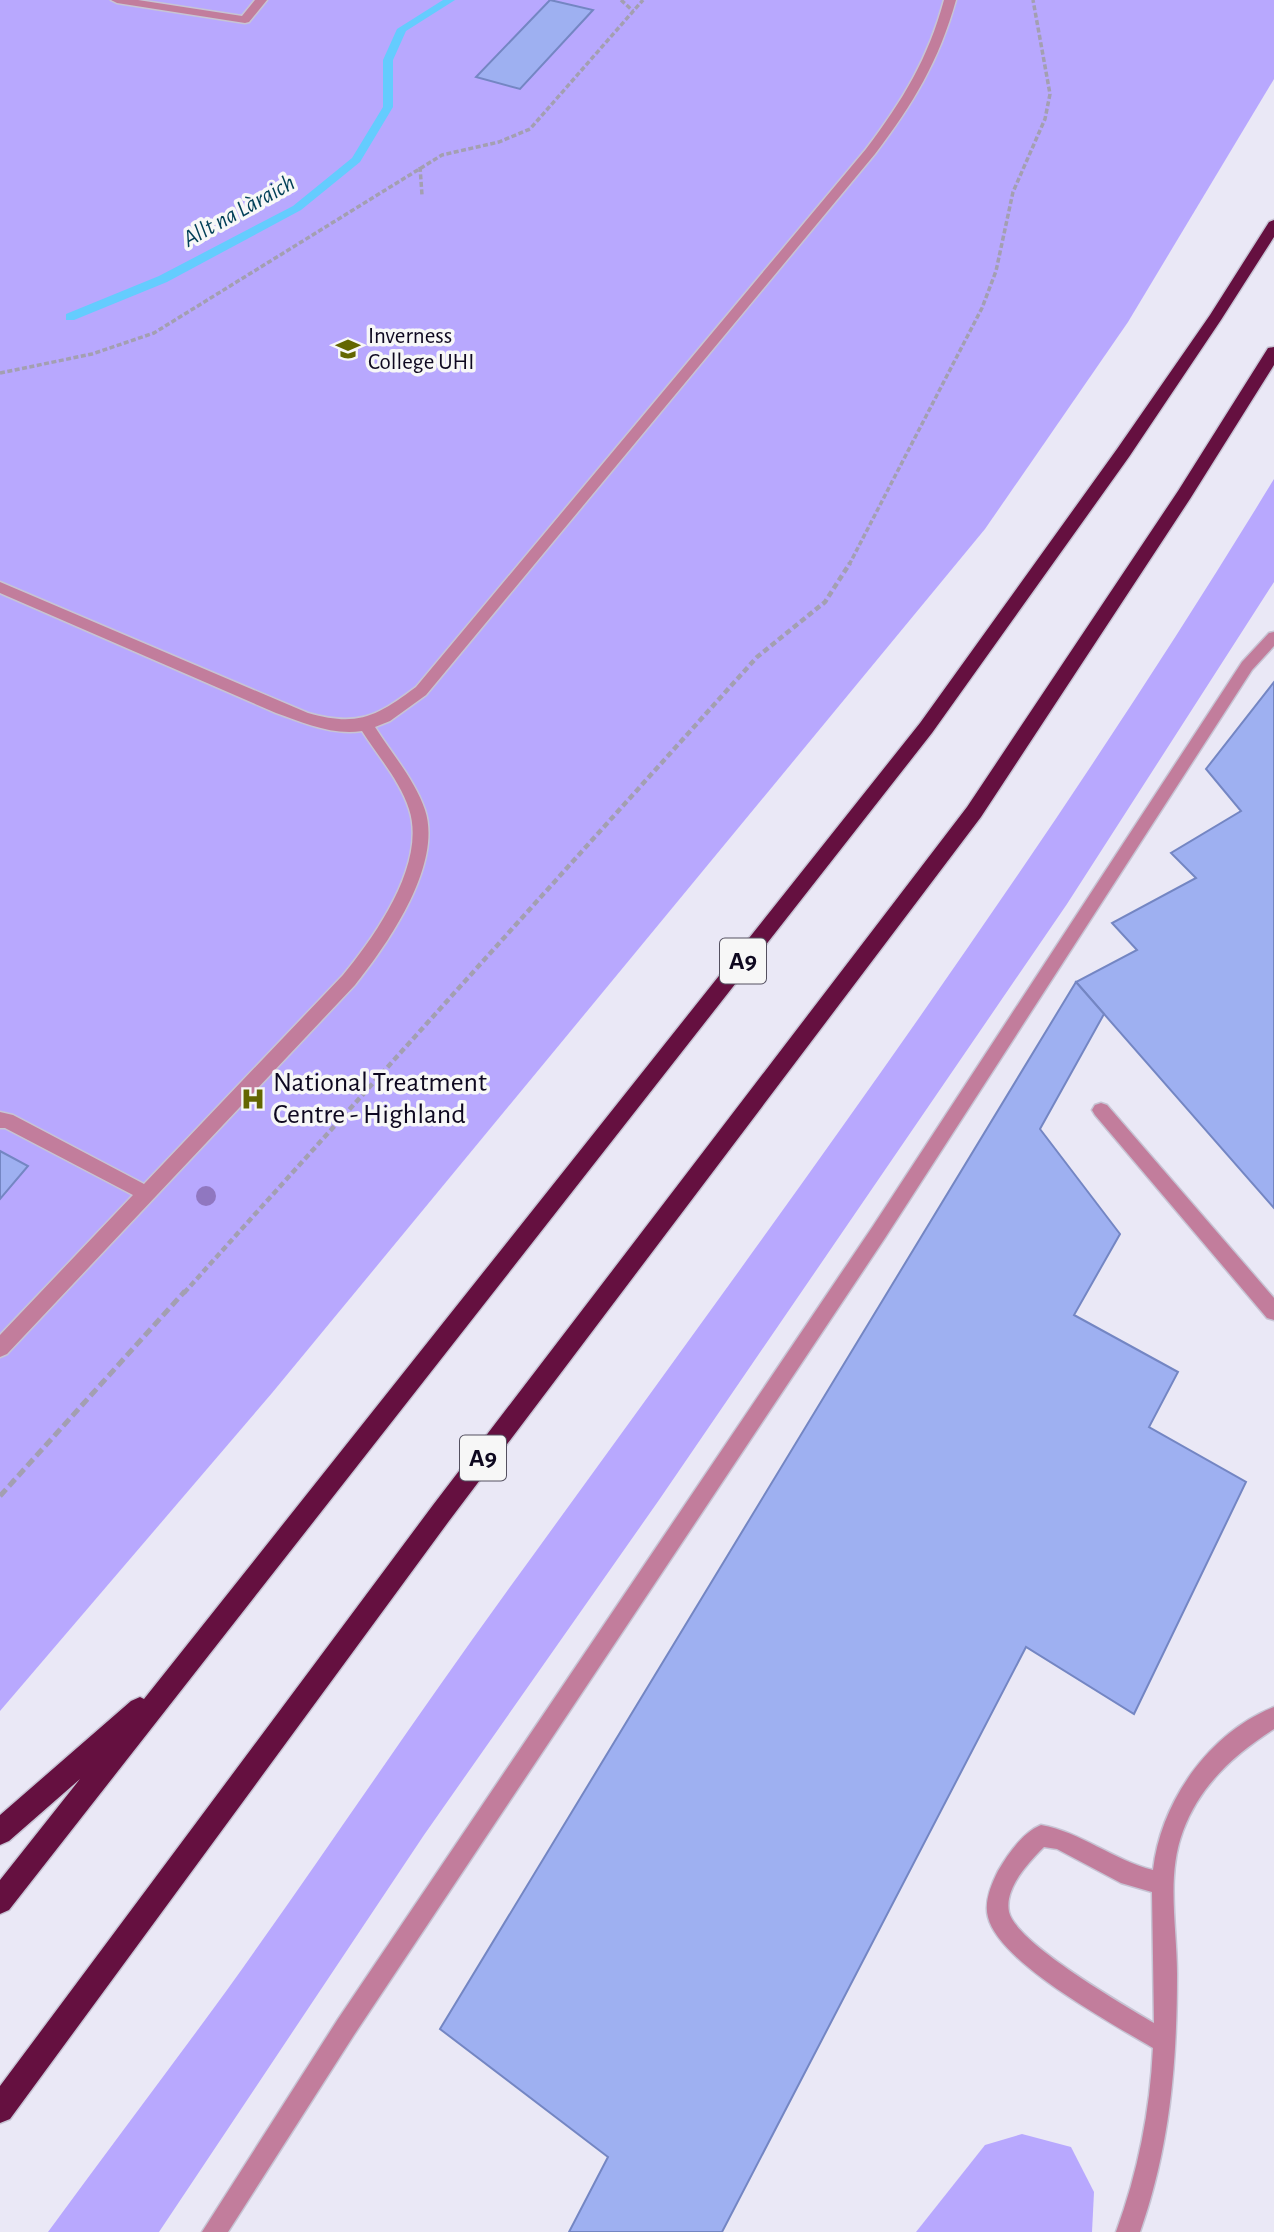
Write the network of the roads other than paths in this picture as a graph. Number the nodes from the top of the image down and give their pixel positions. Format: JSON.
{"nodes":[{"id":1,"x":117,"y":0,"type":"edge"},
{"id":2,"x":261,"y":0,"type":"edge"},
{"id":3,"x":950,"y":0,"type":"edge"},
{"id":4,"x":1274,"y":225,"type":"edge"},
{"id":5,"x":1274,"y":352,"type":"edge"},
{"id":6,"x":0,"y":587,"type":"edge"},
{"id":7,"x":1274,"y":637,"type":"edge"},
{"id":8,"x":366,"y":725,"type":"junction"},
{"id":9,"x":1101,"y":1110,"type":"dead end"},
{"id":10,"x":0,"y":1120,"type":"edge"},
{"id":11,"x":147,"y":1194,"type":"junction"},
{"id":12,"x":1274,"y":1312,"type":"edge"},
{"id":13,"x":0,"y":1349,"type":"edge"},
{"id":14,"x":181,"y":1674,"type":"junction"},
{"id":15,"x":1274,"y":1717,"type":"edge"},
{"id":16,"x":0,"y":1832,"type":"edge"},
{"id":17,"x":1161,"y":1882,"type":"junction"},
{"id":18,"x":0,"y":1901,"type":"edge"},
{"id":19,"x":1165,"y":2042,"type":"junction"},
{"id":20,"x":0,"y":2109,"type":"edge"},
{"id":21,"x":214,"y":2232,"type":"edge"},
{"id":22,"x":1128,"y":2232,"type":"edge"}],
"edges":[{"from":1,"to":2,"type":"street"},
{"from":3,"to":8,"type":"street"},
{"from":4,"to":14,"type":"highway","number":"A9"},
{"from":5,"to":20,"type":"highway","number":"A9"},
{"from":6,"to":8,"type":"street"},
{"from":7,"to":21,"type":"street"},
{"from":8,"to":11,"type":"street"},
{"from":9,"to":12,"type":"street"},
{"from":10,"to":11,"type":"street"},
{"from":11,"to":13,"type":"street"},
{"from":14,"to":16,"type":"highway","number":"A9"},
{"from":14,"to":18,"type":"highway","number":"A9"},
{"from":15,"to":17,"type":"street"},
{"from":17,"to":19,"type":"street"},
{"from":17,"to":19,"type":"street"},
{"from":19,"to":22,"type":"street"}]}
